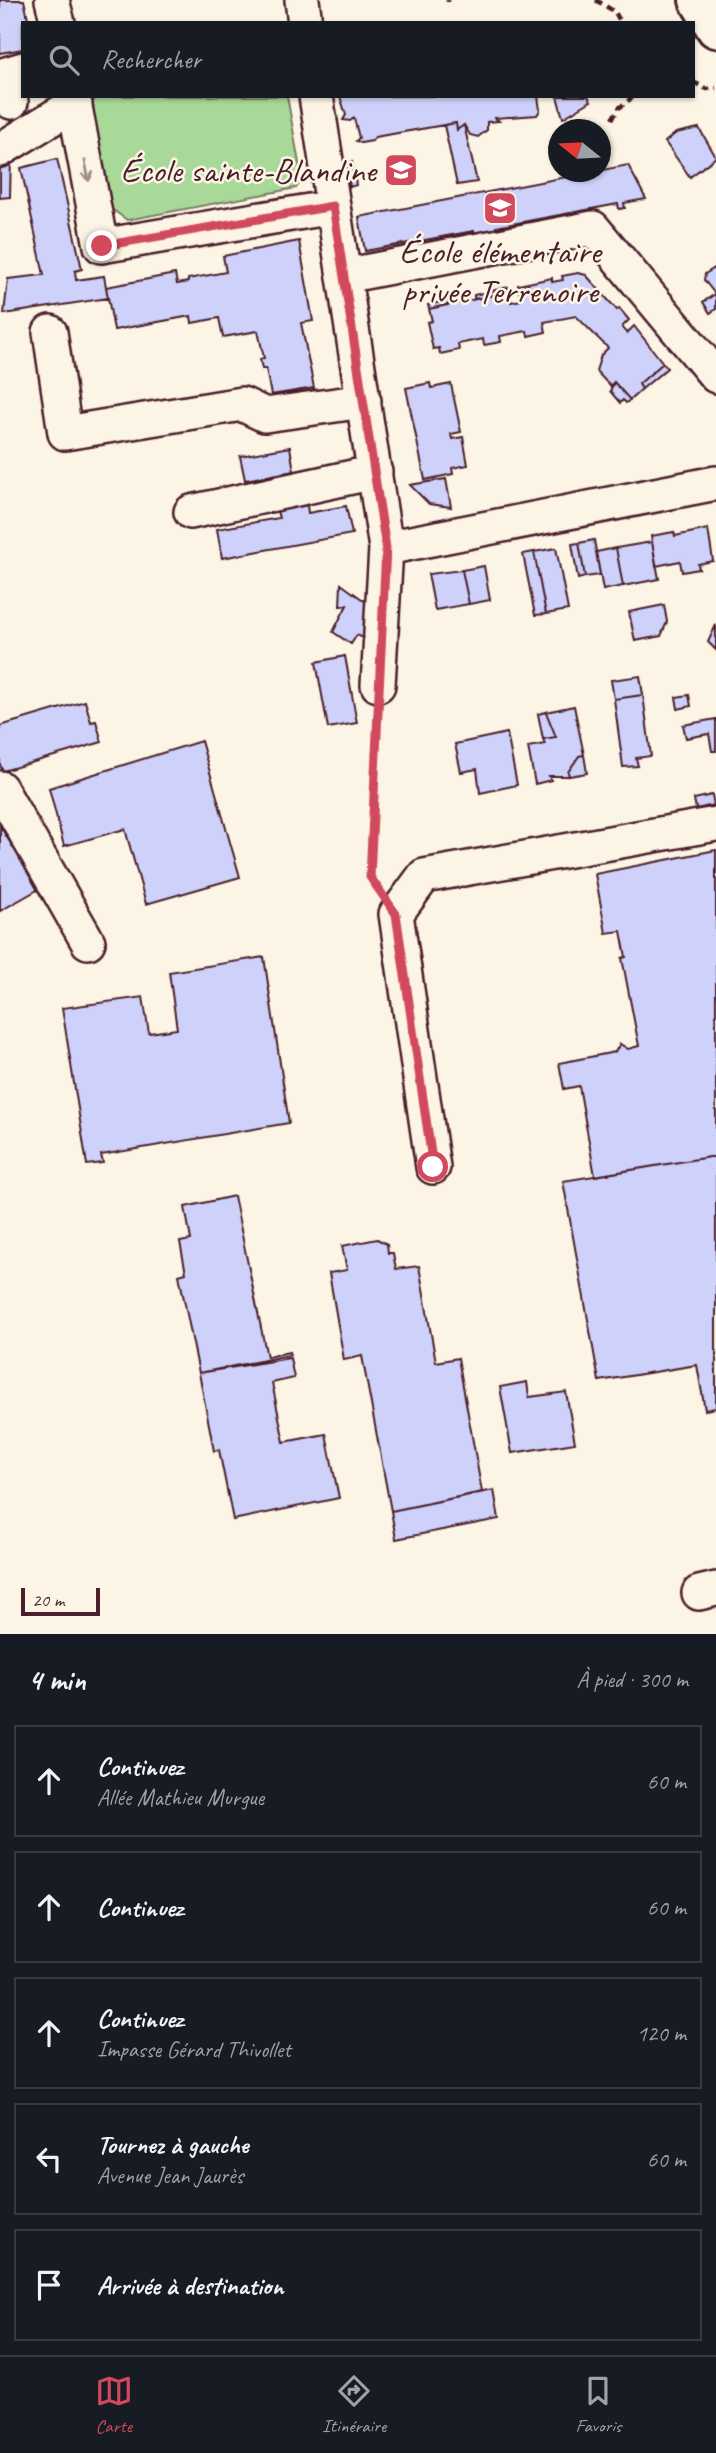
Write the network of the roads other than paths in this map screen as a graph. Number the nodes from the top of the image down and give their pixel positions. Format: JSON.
{"nodes":[{"id":1,"x":52,"y":0,"type":"edge"},
{"id":2,"x":302,"y":0,"type":"edge"},
{"id":3,"x":699,"y":0,"type":"edge"},
{"id":4,"x":57,"y":21,"type":"edge"},
{"id":5,"x":305,"y":21,"type":"edge"},
{"id":6,"x":716,"y":27,"type":"edge"},
{"id":7,"x":21,"y":70,"type":"edge"},
{"id":8,"x":316,"y":98,"type":"edge"},
{"id":9,"x":74,"y":100,"type":"edge"},
{"id":10,"x":11,"y":102,"type":"dead end"},
{"id":11,"x":0,"y":150,"type":"edge"},
{"id":12,"x":333,"y":206,"type":"junction"},
{"id":13,"x":344,"y":276,"type":"junction"},
{"id":14,"x":50,"y":332,"type":"dead end"},
{"id":15,"x":716,"y":376,"type":"edge"},
{"id":16,"x":363,"y":401,"type":"junction"},
{"id":17,"x":375,"y":472,"type":"junction"},
{"id":18,"x":716,"y":483,"type":"edge"},
{"id":19,"x":191,"y":512,"type":"dead end"},
{"id":20,"x":386,"y":548,"type":"junction"},
{"id":21,"x":378,"y":684,"type":"road end"},
{"id":22,"x":0,"y":788,"type":"edge"},
{"id":23,"x":716,"y":824,"type":"edge"},
{"id":24,"x":88,"y":942,"type":"dead end"},
{"id":25,"x":433,"y":1167,"type":"dead end"}],
"edges":[{"from":1,"to":4,"type":"street"},
{"from":2,"to":5,"type":"street"},
{"from":3,"to":6,"type":"main road"},
{"from":7,"to":10,"type":"street"},
{"from":8,"to":12,"type":"street"},
{"from":9,"to":11,"type":"street"},
{"from":9,"to":12,"type":"street","one_way":true},
{"from":12,"to":13,"type":"street"},
{"from":13,"to":15,"type":"street"},
{"from":13,"to":16,"type":"street"},
{"from":14,"to":16,"type":"street"},
{"from":16,"to":17,"type":"street"},
{"from":17,"to":19,"type":"street"},
{"from":17,"to":20,"type":"street"},
{"from":18,"to":20,"type":"street"},
{"from":20,"to":21,"type":"street"},
{"from":22,"to":24,"type":"street"},
{"from":23,"to":25,"type":"street"}]}
